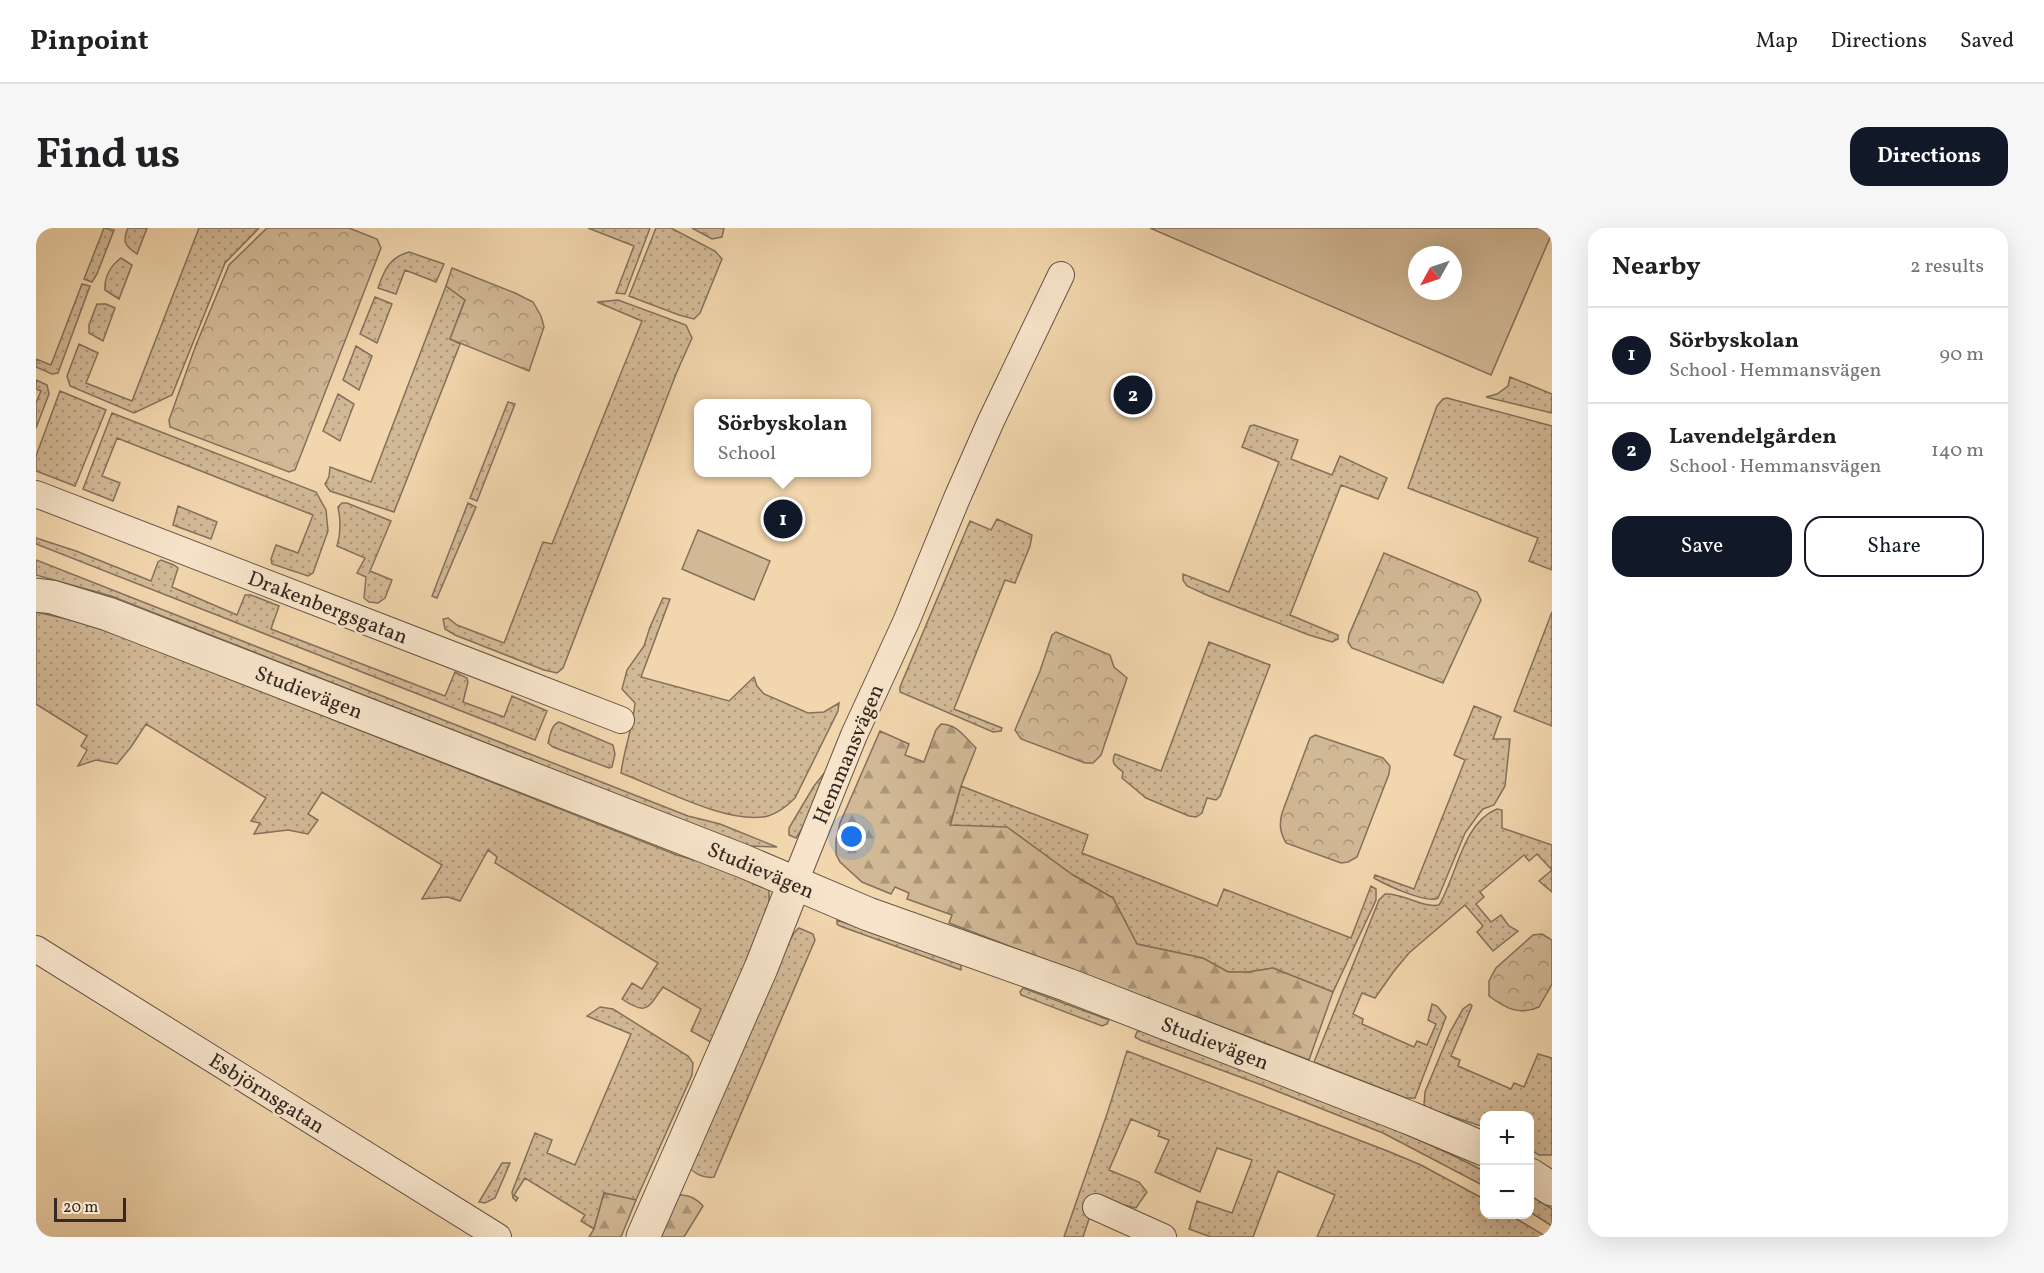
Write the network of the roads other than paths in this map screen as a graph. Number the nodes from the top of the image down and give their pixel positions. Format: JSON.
{"nodes":[{"id":1,"x":1061,"y":275,"type":"dead end"},
{"id":2,"x":36,"y":494,"type":"edge"},
{"id":3,"x":36,"y":595,"type":"edge"},
{"id":4,"x":621,"y":720,"type":"dead end"},
{"id":5,"x":794,"y":884,"type":"junction"},
{"id":6,"x":39,"y":956,"type":"edge"},
{"id":7,"x":1480,"y":1147,"type":"edge"},
{"id":8,"x":1534,"y":1178,"type":"edge"},
{"id":9,"x":1552,"y":1189,"type":"edge"},
{"id":10,"x":1096,"y":1207,"type":"dead end"},
{"id":11,"x":498,"y":1237,"type":"edge"},
{"id":12,"x":643,"y":1237,"type":"edge"},
{"id":13,"x":1162,"y":1237,"type":"edge"}],
"edges":[{"from":1,"to":5,"type":"street","name":"Hemmansvägen"},
{"from":2,"to":4,"type":"street","name":"Drakenbergsgatan"},
{"from":3,"to":5,"type":"street","name":"Studievägen"},
{"from":5,"to":7,"type":"street","name":"Studievägen"},
{"from":5,"to":12,"type":"street","name":"Hemmansvägen"},
{"from":6,"to":11,"type":"street","name":"Esbjörnsgatan"},
{"from":8,"to":9,"type":"street"},
{"from":10,"to":13,"type":"street"}]}
